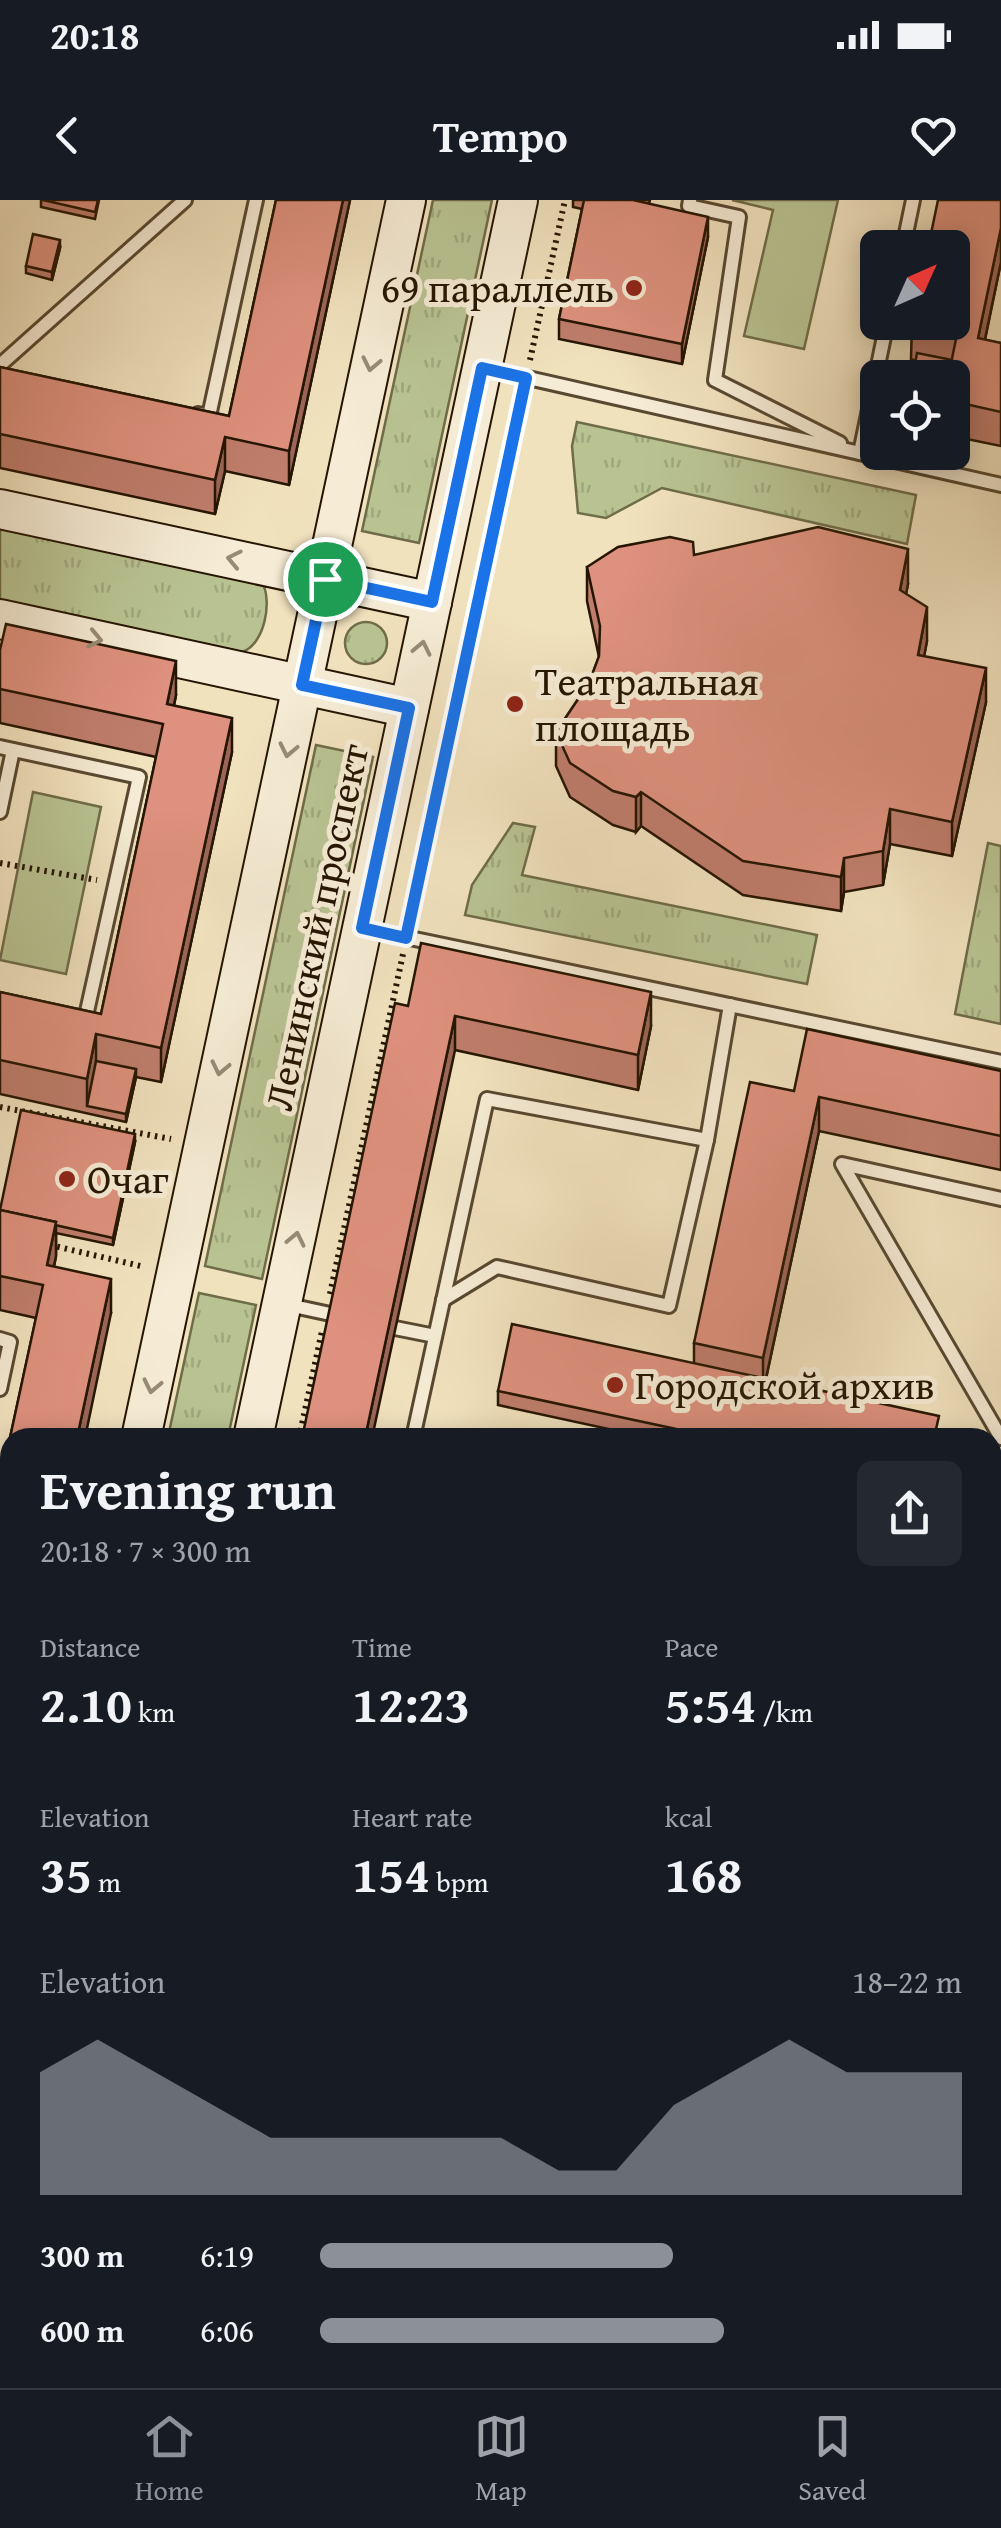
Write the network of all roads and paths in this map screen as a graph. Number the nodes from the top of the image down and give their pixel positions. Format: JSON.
{"nodes":[{"id":1,"x":185,"y":200,"type":"edge"},
{"id":2,"x":256,"y":200,"type":"edge"},
{"id":3,"x":406,"y":200,"type":"edge"},
{"id":4,"x":518,"y":200,"type":"edge"},
{"id":5,"x":565,"y":200,"type":"edge"},
{"id":6,"x":690,"y":200,"type":"edge"},
{"id":7,"x":913,"y":200,"type":"edge"},
{"id":8,"x":907,"y":230,"type":"edge"},
{"id":9,"x":0,"y":368,"type":"edge"},
{"id":10,"x":482,"y":368,"type":"junction"},
{"id":11,"x":19,"y":375,"type":"edge"},
{"id":12,"x":526,"y":378,"type":"junction"},
{"id":13,"x":190,"y":412,"type":"edge"},
{"id":14,"x":860,"y":454,"type":"joint"},
{"id":15,"x":933,"y":470,"type":"edge"},
{"id":16,"x":1001,"y":485,"type":"edge"},
{"id":17,"x":0,"y":509,"type":"edge"},
{"id":18,"x":325,"y":579,"type":"junction"},
{"id":19,"x":432,"y":602,"type":"junction"},
{"id":20,"x":0,"y":618,"type":"edge"},
{"id":21,"x":302,"y":685,"type":"junction"},
{"id":22,"x":409,"y":708,"type":"junction"},
{"id":23,"x":7,"y":748,"type":"edge"},
{"id":24,"x":0,"y":812,"type":"edge"},
{"id":25,"x":0,"y":863,"type":"edge"},
{"id":26,"x":116,"y":883,"type":"junction"},
{"id":27,"x":362,"y":928,"type":"junction"},
{"id":28,"x":406,"y":938,"type":"junction"},
{"id":29,"x":730,"y":1005,"type":"junction"},
{"id":30,"x":68,"y":1021,"type":"edge"},
{"id":31,"x":1001,"y":1062,"type":"edge"},
{"id":32,"x":0,"y":1107,"type":"edge"},
{"id":33,"x":707,"y":1140,"type":"junction"},
{"id":34,"x":204,"y":1146,"type":"junction"},
{"id":35,"x":1001,"y":1199,"type":"edge"},
{"id":36,"x":36,"y":1242,"type":"edge"},
{"id":37,"x":145,"y":1268,"type":"dead end"},
{"id":38,"x":443,"y":1300,"type":"junction"},
{"id":39,"x":282,"y":1304,"type":"junction"},
{"id":40,"x":331,"y":1314,"type":"junction"},
{"id":41,"x":396,"y":1328,"type":"edge"},
{"id":42,"x":435,"y":1336,"type":"junction"},
{"id":43,"x":0,"y":1340,"type":"edge"},
{"id":44,"x":0,"y":1389,"type":"edge"},
{"id":45,"x":143,"y":1428,"type":"edge"},
{"id":46,"x":255,"y":1428,"type":"edge"},
{"id":47,"x":302,"y":1428,"type":"edge"},
{"id":48,"x":414,"y":1428,"type":"edge"},
{"id":49,"x":995,"y":1428,"type":"edge"}],
"edges":[{"from":1,"to":9,"type":"lane"},
{"from":2,"to":13,"type":"lane"},
{"from":3,"to":18,"type":"main road","name":"Ленинский проспект","one_way":true},
{"from":4,"to":10,"type":"main road","name":"Ленинский проспект"},
{"from":5,"to":12,"type":"path"},
{"from":6,"to":14,"type":"lane"},
{"from":7,"to":8,"type":"lane"},
{"from":9,"to":11,"type":"lane"},
{"from":10,"to":12,"type":"lane"},
{"from":10,"to":19,"type":"main road","name":"Ленинский проспект"},
{"from":12,"to":14,"type":"lane"},
{"from":12,"to":28,"type":"path"},
{"from":15,"to":16,"type":"lane"},
{"from":18,"to":17,"type":"main road","one_way":true},
{"from":18,"to":19,"type":"main road"},
{"from":18,"to":21,"type":"main road","name":"Ленинский проспект"},
{"from":22,"to":19,"type":"main road","name":"Ленинский проспект","one_way":true},
{"from":20,"to":21,"type":"main road","one_way":true},
{"from":21,"to":22,"type":"main road"},
{"from":21,"to":34,"type":"main road","name":"Ленинский проспект","one_way":true},
{"from":22,"to":27,"type":"main road","name":"Ленинский проспект"},
{"from":23,"to":24,"type":"lane"},
{"from":23,"to":26,"type":"lane"},
{"from":25,"to":26,"type":"path"},
{"from":26,"to":30,"type":"lane"},
{"from":27,"to":28,"type":"lane"},
{"from":39,"to":27,"type":"main road","name":"Ленинский проспект","one_way":true},
{"from":28,"to":29,"type":"lane"},
{"from":28,"to":40,"type":"path"},
{"from":29,"to":31,"type":"lane"},
{"from":29,"to":33,"type":"lane"},
{"from":32,"to":34,"type":"path"},
{"from":33,"to":38,"type":"lane"},
{"from":33,"to":38,"type":"lane"},
{"from":34,"to":45,"type":"main road","name":"Ленинский проспект","one_way":true},
{"from":35,"to":49,"type":"lane"},
{"from":36,"to":37,"type":"path"},
{"from":38,"to":42,"type":"lane"},
{"from":39,"to":40,"type":"lane"},
{"from":39,"to":46,"type":"main road","name":"Ленинский проспект"},
{"from":40,"to":47,"type":"path"},
{"from":41,"to":42,"type":"lane"},
{"from":42,"to":48,"type":"lane"},
{"from":43,"to":44,"type":"lane"}]}
